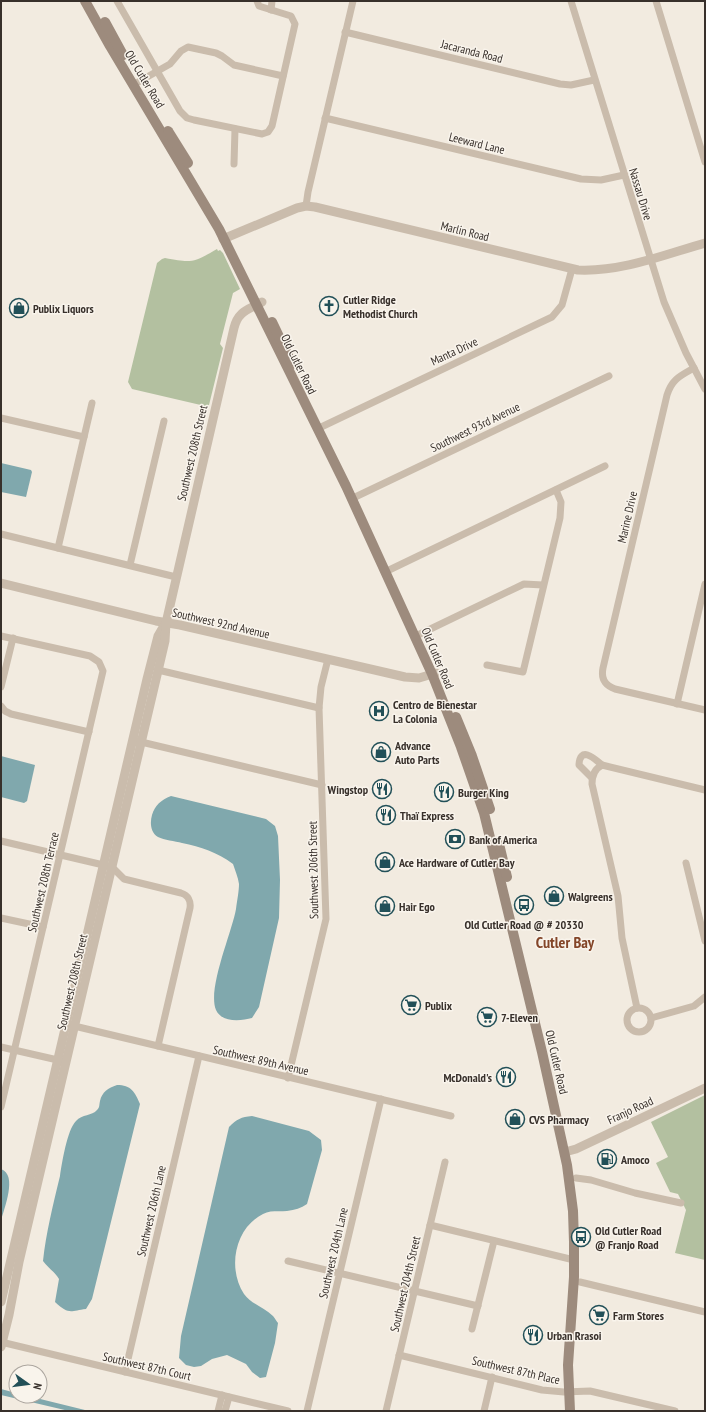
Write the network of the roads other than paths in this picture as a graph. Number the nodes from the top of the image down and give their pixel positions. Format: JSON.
{"nodes":[{"id":1,"x":85,"y":1,"type":"edge"},
{"id":2,"x":93,"y":1,"type":"edge"},
{"id":3,"x":117,"y":1,"type":"edge"},
{"id":4,"x":257,"y":1,"type":"edge"},
{"id":5,"x":272,"y":1,"type":"edge"},
{"id":6,"x":353,"y":1,"type":"edge"},
{"id":7,"x":571,"y":1,"type":"edge"},
{"id":8,"x":656,"y":1,"type":"edge"},
{"id":9,"x":271,"y":10,"type":"junction"},
{"id":10,"x":345,"y":32,"type":"junction"},
{"id":11,"x":157,"y":71,"type":"junction"},
{"id":12,"x":284,"y":76,"type":"junction"},
{"id":13,"x":594,"y":80,"type":"junction"},
{"id":14,"x":136,"y":84,"type":"junction"},
{"id":15,"x":325,"y":118,"type":"junction"},
{"id":16,"x":235,"y":129,"type":"junction"},
{"id":17,"x":705,"y":162,"type":"edge"},
{"id":18,"x":234,"y":164,"type":"dead end"},
{"id":19,"x":624,"y":175,"type":"junction"},
{"id":20,"x":306,"y":206,"type":"junction"},
{"id":21,"x":226,"y":238,"type":"junction"},
{"id":22,"x":705,"y":243,"type":"edge"},
{"id":23,"x":650,"y":260,"type":"junction"},
{"id":24,"x":572,"y":269,"type":"junction"},
{"id":25,"x":259,"y":303,"type":"junction"},
{"id":26,"x":694,"y":368,"type":"junction"},
{"id":27,"x":609,"y":376,"type":"dead end"},
{"id":28,"x":705,"y":389,"type":"edge"},
{"id":29,"x":92,"y":403,"type":"dead end"},
{"id":30,"x":1,"y":418,"type":"edge"},
{"id":31,"x":164,"y":421,"type":"dead end"},
{"id":32,"x":319,"y":428,"type":"junction"},
{"id":33,"x":84,"y":437,"type":"junction"},
{"id":34,"x":605,"y":466,"type":"dead end"},
{"id":35,"x":556,"y":490,"type":"junction"},
{"id":36,"x":354,"y":498,"type":"junction"},
{"id":37,"x":1,"y":534,"type":"edge"},
{"id":38,"x":58,"y":548,"type":"junction"},
{"id":39,"x":130,"y":565,"type":"junction"},
{"id":40,"x":388,"y":571,"type":"junction"},
{"id":41,"x":176,"y":577,"type":"junction"},
{"id":42,"x":1,"y":583,"type":"edge"},
{"id":43,"x":705,"y":584,"type":"edge"},
{"id":44,"x":543,"y":585,"type":"junction"},
{"id":45,"x":166,"y":623,"type":"junction"},
{"id":46,"x":420,"y":634,"type":"junction"},
{"id":47,"x":1,"y":636,"type":"edge"},
{"id":48,"x":12,"y":638,"type":"junction"},
{"id":49,"x":328,"y":659,"type":"junction"},
{"id":50,"x":486,"y":665,"type":"dead end"},
{"id":51,"x":158,"y":670,"type":"junction"},
{"id":52,"x":434,"y":674,"type":"junction"},
{"id":53,"x":1,"y":687,"type":"edge"},
{"id":54,"x":677,"y":704,"type":"junction"},
{"id":55,"x":1,"y":706,"type":"edge"},
{"id":56,"x":319,"y":708,"type":"junction"},
{"id":57,"x":705,"y":710,"type":"edge"},
{"id":58,"x":89,"y":732,"type":"junction"},
{"id":59,"x":137,"y":741,"type":"junction"},
{"id":60,"x":600,"y":767,"type":"junction"},
{"id":61,"x":592,"y":778,"type":"junction"},
{"id":62,"x":322,"y":785,"type":"junction"},
{"id":63,"x":705,"y":790,"type":"edge"},
{"id":64,"x":482,"y":797,"type":"junction"},
{"id":65,"x":1,"y":841,"type":"edge"},
{"id":66,"x":60,"y":855,"type":"junction"},
{"id":67,"x":496,"y":861,"type":"junction"},
{"id":68,"x":686,"y":862,"type":"dead end"},
{"id":69,"x":108,"y":866,"type":"junction"},
{"id":70,"x":506,"y":870,"type":"junction"},
{"id":71,"x":124,"y":879,"type":"junction"},
{"id":72,"x":108,"y":884,"type":"junction"},
{"id":73,"x":1,"y":918,"type":"edge"},
{"id":74,"x":43,"y":927,"type":"junction"},
{"id":75,"x":519,"y":940,"type":"junction"},
{"id":76,"x":705,"y":941,"type":"edge"},
{"id":77,"x":705,"y":997,"type":"edge"},
{"id":78,"x":637,"y":1008,"type":"junction"},
{"id":79,"x":651,"y":1018,"type":"junction"},
{"id":80,"x":70,"y":1025,"type":"junction"},
{"id":81,"x":158,"y":1046,"type":"junction"},
{"id":82,"x":1,"y":1047,"type":"edge"},
{"id":83,"x":14,"y":1050,"type":"junction"},
{"id":84,"x":199,"y":1056,"type":"junction"},
{"id":85,"x":62,"y":1061,"type":"junction"},
{"id":86,"x":288,"y":1078,"type":"junction"},
{"id":87,"x":705,"y":1088,"type":"edge"},
{"id":88,"x":380,"y":1099,"type":"junction"},
{"id":89,"x":1,"y":1107,"type":"edge"},
{"id":90,"x":451,"y":1116,"type":"dead end"},
{"id":91,"x":568,"y":1151,"type":"junction"},
{"id":92,"x":445,"y":1162,"type":"dead end"},
{"id":93,"x":576,"y":1178,"type":"junction"},
{"id":94,"x":681,"y":1204,"type":"dead end"},
{"id":95,"x":430,"y":1224,"type":"junction"},
{"id":96,"x":494,"y":1241,"type":"junction"},
{"id":97,"x":577,"y":1245,"type":"junction"},
{"id":98,"x":574,"y":1260,"type":"junction"},
{"id":99,"x":288,"y":1261,"type":"dead end"},
{"id":100,"x":339,"y":1273,"type":"junction"},
{"id":101,"x":580,"y":1282,"type":"junction"},
{"id":102,"x":3,"y":1284,"type":"edge"},
{"id":103,"x":415,"y":1291,"type":"junction"},
{"id":104,"x":1,"y":1302,"type":"edge"},
{"id":105,"x":478,"y":1306,"type":"junction"},
{"id":106,"x":705,"y":1312,"type":"edge"},
{"id":107,"x":573,"y":1327,"type":"junction"},
{"id":108,"x":472,"y":1329,"type":"dead end"},
{"id":109,"x":1,"y":1344,"type":"edge"},
{"id":110,"x":399,"y":1355,"type":"junction"},
{"id":111,"x":125,"y":1372,"type":"junction"},
{"id":112,"x":492,"y":1376,"type":"junction"},
{"id":113,"x":571,"y":1392,"type":"junction"},
{"id":114,"x":225,"y":1396,"type":"junction"},
{"id":115,"x":218,"y":1411,"type":"edge"},
{"id":116,"x":225,"y":1411,"type":"edge"},
{"id":117,"x":288,"y":1411,"type":"edge"},
{"id":118,"x":307,"y":1411,"type":"edge"},
{"id":119,"x":386,"y":1411,"type":"edge"},
{"id":120,"x":484,"y":1411,"type":"edge"},
{"id":121,"x":570,"y":1411,"type":"edge"},
{"id":122,"x":575,"y":1411,"type":"edge"},
{"id":123,"x":675,"y":1411,"type":"edge"}],
"edges":[{"from":1,"to":14,"type":"main road","name":"Old Cutler Road"},
{"from":2,"to":14,"type":"main road","name":"Old Cutler Road"},
{"from":3,"to":11,"type":"street"},
{"from":4,"to":9,"type":"street"},
{"from":5,"to":9,"type":"street"},
{"from":6,"to":10,"type":"street"},
{"from":7,"to":13,"type":"street","name":"Nassau Drive"},
{"from":8,"to":17,"type":"street"},
{"from":9,"to":12,"type":"street"},
{"from":10,"to":13,"type":"street","name":"Jacaranda Road"},
{"from":10,"to":15,"type":"street"},
{"from":11,"to":12,"type":"street"},
{"from":11,"to":14,"type":"street"},
{"from":11,"to":16,"type":"street"},
{"from":12,"to":16,"type":"street"},
{"from":13,"to":19,"type":"street","name":"Nassau Drive"},
{"from":14,"to":21,"type":"main road","name":"Old Cutler Road"},
{"from":15,"to":19,"type":"street","name":"Leeward Lane"},
{"from":15,"to":20,"type":"street"},
{"from":16,"to":18,"type":"street"},
{"from":19,"to":23,"type":"street","name":"Nassau Drive"},
{"from":20,"to":21,"type":"street","name":"Marlin Road"},
{"from":20,"to":24,"type":"street","name":"Marlin Road"},
{"from":21,"to":25,"type":"main road","name":"Old Cutler Road"},
{"from":22,"to":23,"type":"street","name":"Marlin Road"},
{"from":23,"to":24,"type":"street","name":"Marlin Road"},
{"from":23,"to":26,"type":"street","name":"Nassau Drive"},
{"from":24,"to":32,"type":"street","name":"Manta Drive"},
{"from":25,"to":32,"type":"main road","name":"Old Cutler Road"},
{"from":25,"to":41,"type":"street","name":"Southwest 208th Street"},
{"from":26,"to":28,"type":"street","name":"Nassau Drive"},
{"from":26,"to":54,"type":"street","name":"Marine Drive"},
{"from":27,"to":36,"type":"street","name":"Southwest 93rd Avenue"},
{"from":29,"to":33,"type":"street"},
{"from":30,"to":33,"type":"street"},
{"from":31,"to":39,"type":"street"},
{"from":32,"to":36,"type":"main road","name":"Old Cutler Road"},
{"from":33,"to":38,"type":"street"},
{"from":34,"to":35,"type":"street"},
{"from":35,"to":40,"type":"street"},
{"from":35,"to":44,"type":"street"},
{"from":36,"to":40,"type":"main road","name":"Old Cutler Road"},
{"from":37,"to":38,"type":"street"},
{"from":38,"to":39,"type":"street"},
{"from":39,"to":41,"type":"street"},
{"from":40,"to":46,"type":"main road","name":"Old Cutler Road"},
{"from":40,"to":52,"type":"main road","name":"Old Cutler Road"},
{"from":41,"to":45,"type":"street","name":"Southwest 208th Street"},
{"from":42,"to":45,"type":"street","name":"Southwest 92nd Avenue"},
{"from":43,"to":54,"type":"street"},
{"from":44,"to":46,"type":"street"},
{"from":44,"to":50,"type":"street"},
{"from":45,"to":49,"type":"street","name":"Southwest 92nd Avenue"},
{"from":45,"to":51,"type":"street","name":"Southwest 208th Street"},
{"from":45,"to":59,"type":"street","name":"Southwest 208th Street"},
{"from":46,"to":52,"type":"main road","name":"Old Cutler Road"},
{"from":47,"to":48,"type":"street"},
{"from":48,"to":53,"type":"street"},
{"from":48,"to":58,"type":"street","name":"Southwest 208th Terrace"},
{"from":49,"to":52,"type":"street","name":"Southwest 92nd Avenue"},
{"from":49,"to":56,"type":"street","name":"Southwest 206th Street"},
{"from":51,"to":56,"type":"street"},
{"from":51,"to":59,"type":"street","name":"Southwest 208th Street"},
{"from":52,"to":64,"type":"main road","name":"Old Cutler Road"},
{"from":54,"to":57,"type":"street"},
{"from":55,"to":58,"type":"street"},
{"from":56,"to":62,"type":"street","name":"Southwest 206th Street"},
{"from":58,"to":66,"type":"street","name":"Southwest 208th Terrace"},
{"from":59,"to":62,"type":"street"},
{"from":59,"to":69,"type":"street","name":"Southwest 208th Street"},
{"from":60,"to":61,"type":"street"},
{"from":60,"to":61,"type":"street"},
{"from":60,"to":63,"type":"street"},
{"from":61,"to":78,"type":"street"},
{"from":62,"to":86,"type":"street","name":"Southwest 206th Street"},
{"from":64,"to":67,"type":"main road","name":"Old Cutler Road"},
{"from":64,"to":70,"type":"main road","name":"Old Cutler Road"},
{"from":65,"to":66,"type":"street"},
{"from":66,"to":69,"type":"street"},
{"from":66,"to":74,"type":"street","name":"Southwest 208th Terrace"},
{"from":67,"to":70,"type":"main road"},
{"from":67,"to":75,"type":"main road","name":"Old Cutler Road"},
{"from":68,"to":76,"type":"street"},
{"from":69,"to":71,"type":"street"},
{"from":69,"to":72,"type":"street","name":"Southwest 208th Street"},
{"from":69,"to":80,"type":"street","name":"Southwest 208th Street"},
{"from":70,"to":75,"type":"main road","name":"Old Cutler Road"},
{"from":71,"to":72,"type":"street"},
{"from":71,"to":81,"type":"street"},
{"from":72,"to":80,"type":"street","name":"Southwest 208th Street"},
{"from":73,"to":74,"type":"street"},
{"from":74,"to":83,"type":"street","name":"Southwest 208th Terrace"},
{"from":75,"to":91,"type":"main road","name":"Old Cutler Road"},
{"from":77,"to":79,"type":"street"},
{"from":78,"to":79,"type":"street"},
{"from":78,"to":79,"type":"street"},
{"from":80,"to":81,"type":"street","name":"Southwest 89th Avenue"},
{"from":80,"to":85,"type":"street","name":"Southwest 208th Street"},
{"from":81,"to":84,"type":"street","name":"Southwest 89th Avenue"},
{"from":82,"to":83,"type":"street"},
{"from":83,"to":85,"type":"street"},
{"from":83,"to":89,"type":"street","name":"Southwest 208th Terrace"},
{"from":84,"to":86,"type":"street","name":"Southwest 89th Avenue"},
{"from":84,"to":111,"type":"street","name":"Southwest 206th Lane"},
{"from":85,"to":102,"type":"street","name":"Southwest 208th Street"},
{"from":85,"to":109,"type":"street","name":"Southwest 208th Street"},
{"from":86,"to":88,"type":"street","name":"Southwest 89th Avenue"},
{"from":87,"to":91,"type":"street","name":"Franjo Road"},
{"from":88,"to":90,"type":"street","name":"Southwest 89th Avenue"},
{"from":88,"to":100,"type":"street","name":"Southwest 204th Lane"},
{"from":91,"to":93,"type":"main road","name":"Old Cutler Road"},
{"from":91,"to":97,"type":"main road","name":"Old Cutler Road"},
{"from":92,"to":95,"type":"street","name":"Southwest 204th Street"},
{"from":93,"to":94,"type":"street"},
{"from":93,"to":97,"type":"main road","name":"Old Cutler Road"},
{"from":95,"to":96,"type":"street"},
{"from":95,"to":103,"type":"street","name":"Southwest 204th Street"},
{"from":96,"to":98,"type":"street"},
{"from":96,"to":105,"type":"street"},
{"from":97,"to":98,"type":"main road","name":"Old Cutler Road"},
{"from":97,"to":101,"type":"main road","name":"Old Cutler Road"},
{"from":98,"to":107,"type":"main road","name":"Old Cutler Road"},
{"from":99,"to":100,"type":"street"},
{"from":100,"to":103,"type":"street"},
{"from":100,"to":118,"type":"street","name":"Southwest 204th Lane"},
{"from":101,"to":106,"type":"street"},
{"from":101,"to":107,"type":"main road","name":"Old Cutler Road"},
{"from":102,"to":104,"type":"street","name":"Southwest 208th Street"},
{"from":103,"to":105,"type":"street"},
{"from":103,"to":110,"type":"street","name":"Southwest 204th Street"},
{"from":105,"to":108,"type":"street"},
{"from":107,"to":113,"type":"main road","name":"Old Cutler Road"},
{"from":109,"to":111,"type":"street","name":"Southwest 87th Court"},
{"from":110,"to":112,"type":"street","name":"Southwest 87th Place"},
{"from":110,"to":119,"type":"street","name":"Southwest 204th Street"},
{"from":111,"to":114,"type":"street","name":"Southwest 87th Court"},
{"from":112,"to":113,"type":"street","name":"Southwest 87th Place"},
{"from":112,"to":120,"type":"street"},
{"from":113,"to":121,"type":"main road","name":"Old Cutler Road"},
{"from":113,"to":122,"type":"main road","name":"Old Cutler Road"},
{"from":113,"to":123,"type":"street","name":"Southwest 87th Place"},
{"from":114,"to":115,"type":"street"},
{"from":114,"to":116,"type":"street"},
{"from":114,"to":117,"type":"street","name":"Southwest 87th Court"}]}
